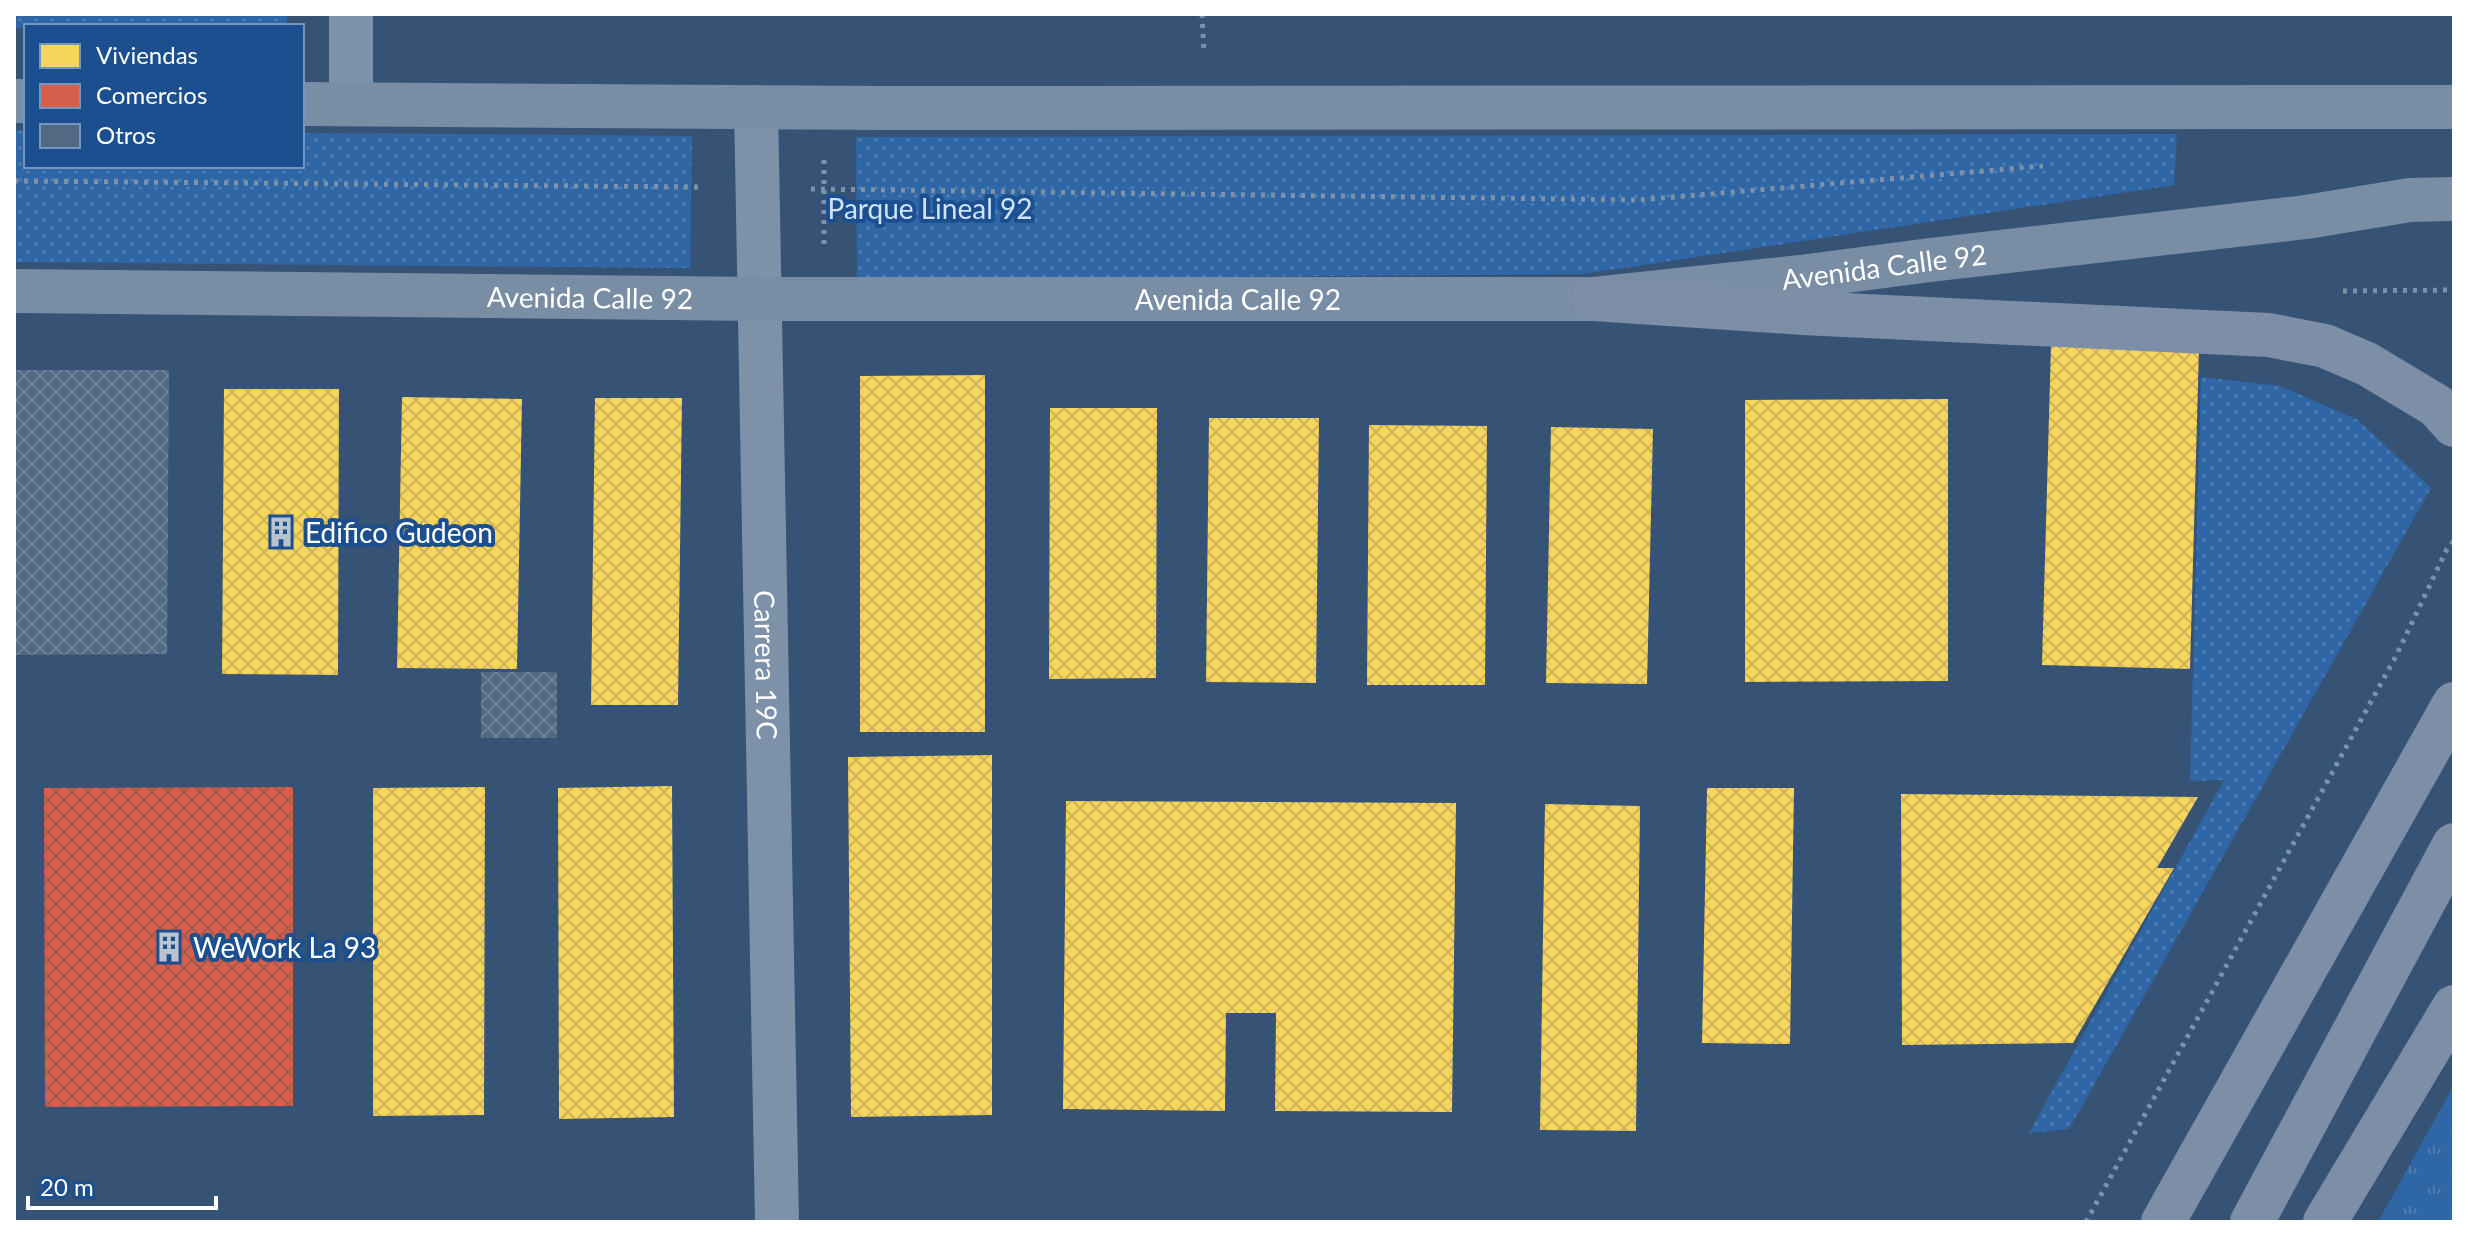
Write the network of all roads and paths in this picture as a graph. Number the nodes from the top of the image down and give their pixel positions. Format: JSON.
{"nodes":[{"id":1,"x":351,"y":14,"type":"edge"},
{"id":2,"x":304,"y":104,"type":"edge"},
{"id":3,"x":351,"y":104,"type":"junction"},
{"id":4,"x":756,"y":107,"type":"junction"},
{"id":5,"x":2454,"y":107,"type":"edge"},
{"id":6,"x":824,"y":108,"type":"junction"},
{"id":7,"x":2044,"y":166,"type":"dead end"},
{"id":8,"x":14,"y":181,"type":"edge"},
{"id":9,"x":758,"y":188,"type":"junction"},
{"id":10,"x":824,"y":189,"type":"junction"},
{"id":11,"x":2454,"y":199,"type":"edge"},
{"id":12,"x":2454,"y":290,"type":"edge"},
{"id":13,"x":14,"y":291,"type":"edge"},
{"id":14,"x":2335,"y":291,"type":"dead end"},
{"id":15,"x":759,"y":299,"type":"junction"},
{"id":16,"x":824,"y":299,"type":"junction"},
{"id":17,"x":1594,"y":299,"type":"junction"},
{"id":18,"x":2454,"y":425,"type":"edge"},
{"id":19,"x":2454,"y":541,"type":"edge"},
{"id":20,"x":2454,"y":704,"type":"edge"},
{"id":21,"x":2454,"y":845,"type":"edge"},
{"id":22,"x":2454,"y":1007,"type":"edge"},
{"id":23,"x":777,"y":1222,"type":"edge"},
{"id":24,"x":2086,"y":1222,"type":"edge"},
{"id":25,"x":2163,"y":1222,"type":"edge"},
{"id":26,"x":2252,"y":1222,"type":"edge"},
{"id":27,"x":2325,"y":1222,"type":"edge"}],
"edges":[{"from":1,"to":3,"type":"street"},
{"from":2,"to":3,"type":"main road"},
{"from":3,"to":4,"type":"main road"},
{"from":4,"to":6,"type":"main road"},
{"from":4,"to":9,"type":"street","name":"Carrera 19C"},
{"from":5,"to":6,"type":"main road"},
{"from":6,"to":10,"type":"path"},
{"from":7,"to":10,"type":"path"},
{"from":8,"to":9,"type":"path"},
{"from":9,"to":10,"type":"path"},
{"from":9,"to":15,"type":"street","name":"Carrera 19C"},
{"from":10,"to":16,"type":"path"},
{"from":11,"to":17,"type":"main road","name":"Avenida Calle 92"},
{"from":12,"to":14,"type":"path"},
{"from":13,"to":15,"type":"main road","name":"Avenida Calle 92"},
{"from":15,"to":16,"type":"main road","name":"Avenida Calle 92"},
{"from":15,"to":23,"type":"street","name":"Carrera 19C"},
{"from":16,"to":17,"type":"main road","name":"Avenida Calle 92"},
{"from":17,"to":18,"type":"main road"},
{"from":19,"to":24,"type":"path"},
{"from":20,"to":25,"type":"main road"},
{"from":21,"to":26,"type":"main road"},
{"from":22,"to":27,"type":"main road"}]}
